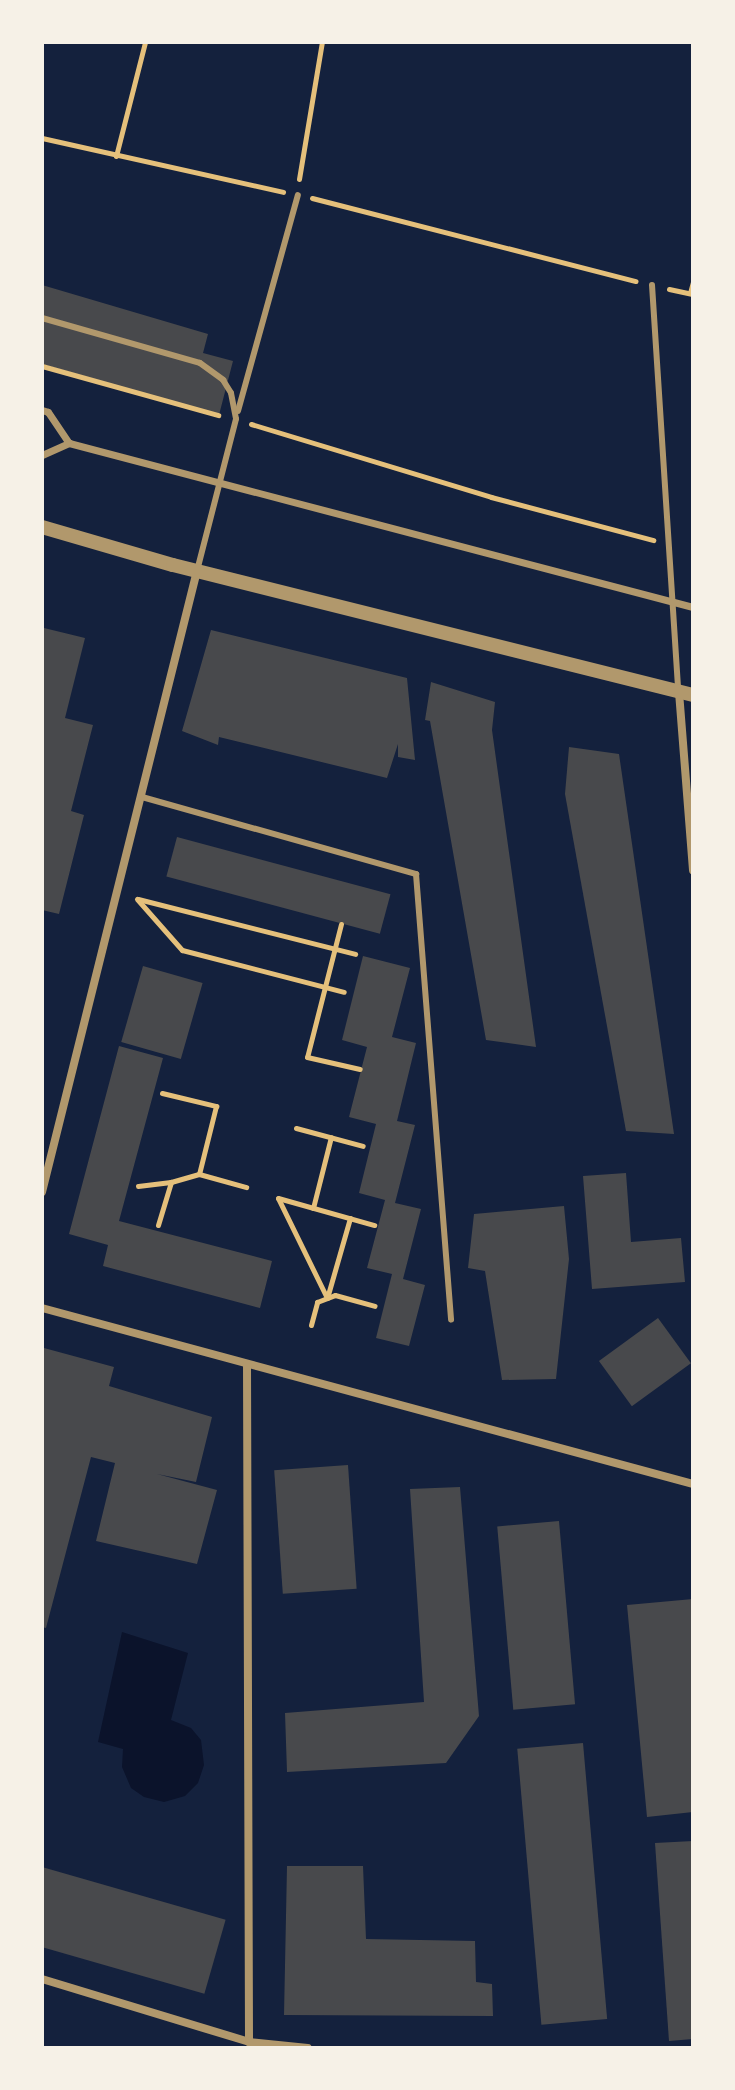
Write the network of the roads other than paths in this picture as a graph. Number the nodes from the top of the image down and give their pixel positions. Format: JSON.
{"nodes":[{"id":1,"x":298,"y":195,"type":"road end"},
{"id":2,"x":652,"y":285,"type":"road end"},
{"id":3,"x":42,"y":318,"type":"edge"},
{"id":4,"x":42,"y":410,"type":"edge"},
{"id":5,"x":236,"y":419,"type":"junction"},
{"id":6,"x":69,"y":443,"type":"junction"},
{"id":7,"x":42,"y":455,"type":"edge"},
{"id":8,"x":220,"y":486,"type":"junction"},
{"id":9,"x":42,"y":527,"type":"edge"},
{"id":10,"x":197,"y":571,"type":"junction"},
{"id":11,"x":674,"y":603,"type":"junction"},
{"id":12,"x":693,"y":607,"type":"edge"},
{"id":13,"x":686,"y":694,"type":"edge"},
{"id":14,"x":142,"y":797,"type":"junction"},
{"id":15,"x":693,"y":870,"type":"edge"},
{"id":16,"x":42,"y":1192,"type":"edge"},
{"id":17,"x":42,"y":1308,"type":"edge"},
{"id":18,"x":451,"y":1320,"type":"dead end"},
{"id":19,"x":247,"y":1364,"type":"junction"},
{"id":20,"x":693,"y":1484,"type":"edge"},
{"id":21,"x":42,"y":1979,"type":"edge"},
{"id":22,"x":249,"y":2042,"type":"junction"},
{"id":23,"x":308,"y":2048,"type":"edge"}],
"edges":[{"from":1,"to":5,"type":"lane"},
{"from":2,"to":11,"type":"lane"},
{"from":3,"to":5,"type":"lane"},
{"from":4,"to":6,"type":"street"},
{"from":5,"to":8,"type":"lane"},
{"from":6,"to":7,"type":"street"},
{"from":6,"to":8,"type":"street"},
{"from":8,"to":10,"type":"lane"},
{"from":8,"to":11,"type":"street"},
{"from":9,"to":10,"type":"street"},
{"from":10,"to":13,"type":"street"},
{"from":10,"to":14,"type":"street"},
{"from":11,"to":12,"type":"street"},
{"from":11,"to":13,"type":"lane"},
{"from":13,"to":15,"type":"street"},
{"from":14,"to":16,"type":"street"},
{"from":14,"to":18,"type":"lane"},
{"from":17,"to":19,"type":"street"},
{"from":19,"to":20,"type":"street"},
{"from":19,"to":22,"type":"street"},
{"from":21,"to":22,"type":"street"},
{"from":22,"to":23,"type":"street"}]}
